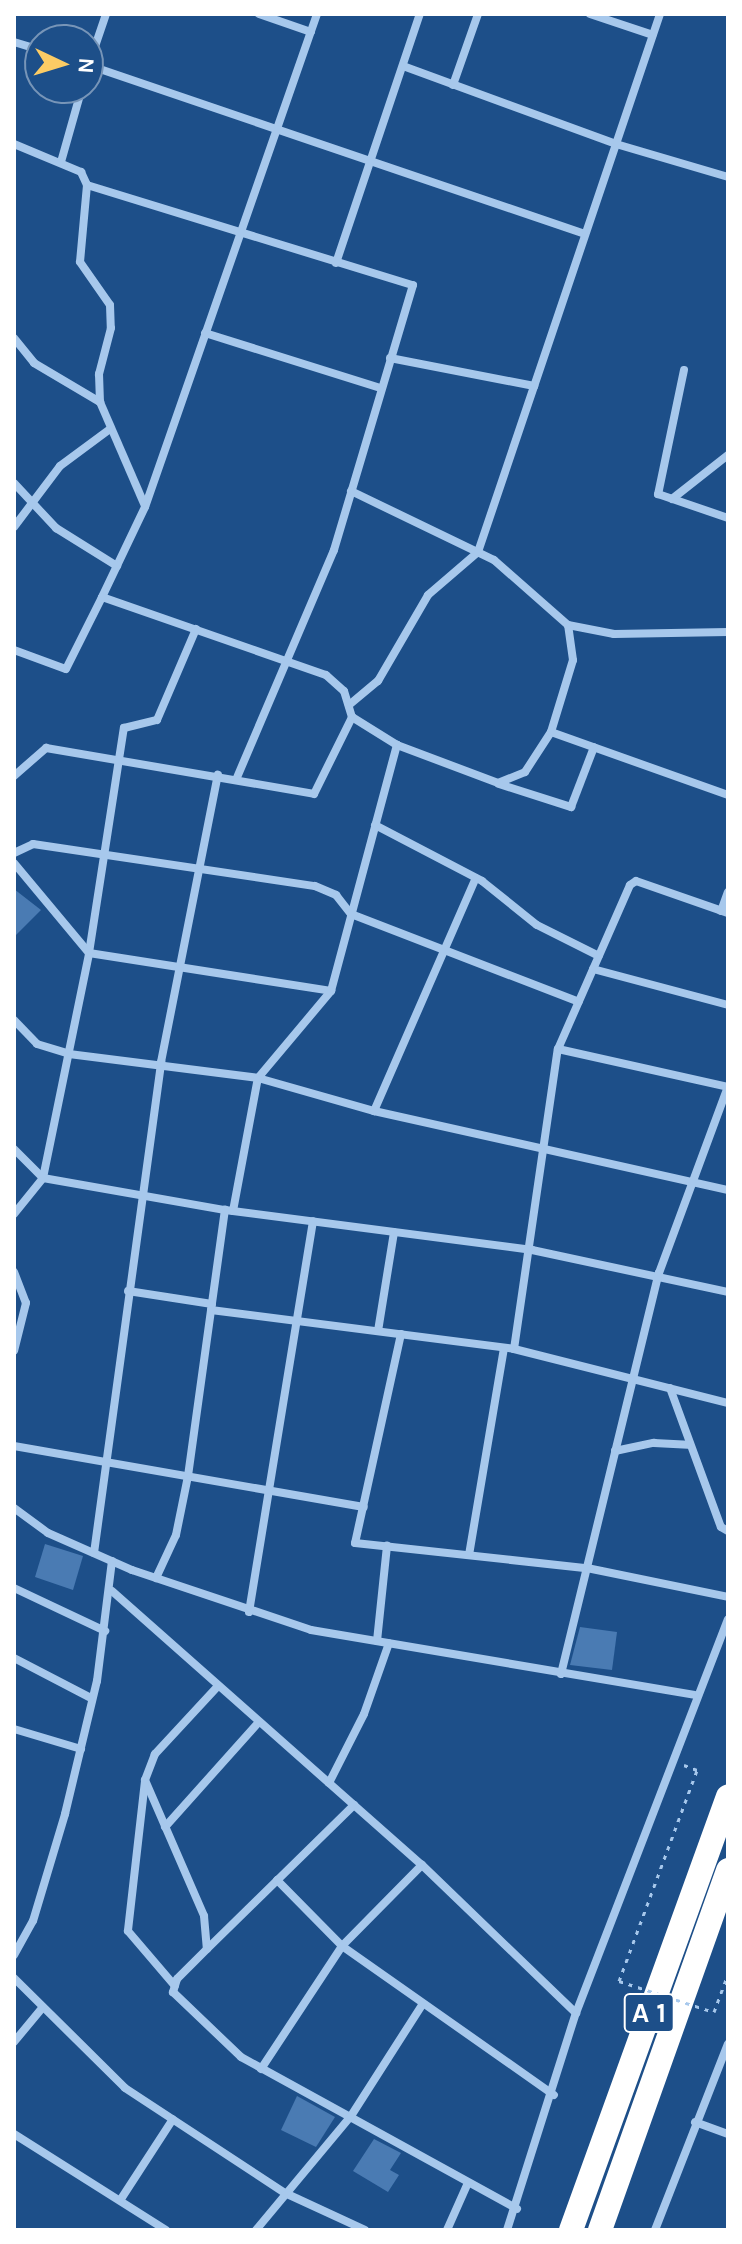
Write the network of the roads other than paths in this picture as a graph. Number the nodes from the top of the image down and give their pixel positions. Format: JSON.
{"nodes":[{"id":1,"x":259,"y":14,"type":"edge"},
{"id":2,"x":317,"y":14,"type":"edge"},
{"id":3,"x":420,"y":14,"type":"edge"},
{"id":4,"x":478,"y":14,"type":"edge"},
{"id":5,"x":590,"y":14,"type":"edge"},
{"id":6,"x":660,"y":14,"type":"edge"},
{"id":7,"x":311,"y":32,"type":"junction"},
{"id":8,"x":653,"y":35,"type":"junction"},
{"id":9,"x":403,"y":66,"type":"junction"},
{"id":10,"x":104,"y":71,"type":"edge"},
{"id":11,"x":453,"y":85,"type":"junction"},
{"id":12,"x":77,"y":104,"type":"edge"},
{"id":13,"x":277,"y":128,"type":"junction"},
{"id":14,"x":14,"y":144,"type":"edge"},
{"id":15,"x":616,"y":144,"type":"junction"},
{"id":16,"x":370,"y":161,"type":"junction"},
{"id":17,"x":61,"y":162,"type":"junction"},
{"id":18,"x":728,"y":177,"type":"edge"},
{"id":19,"x":87,"y":185,"type":"junction"},
{"id":20,"x":585,"y":234,"type":"junction"},
{"id":21,"x":239,"y":236,"type":"junction"},
{"id":22,"x":336,"y":263,"type":"junction"},
{"id":23,"x":205,"y":333,"type":"junction"},
{"id":24,"x":14,"y":338,"type":"edge"},
{"id":25,"x":390,"y":358,"type":"junction"},
{"id":26,"x":684,"y":370,"type":"dead end"},
{"id":27,"x":534,"y":386,"type":"junction"},
{"id":28,"x":380,"y":388,"type":"junction"},
{"id":29,"x":100,"y":402,"type":"junction"},
{"id":30,"x":110,"y":429,"type":"junction"},
{"id":31,"x":728,"y":455,"type":"edge"},
{"id":32,"x":14,"y":483,"type":"edge"},
{"id":33,"x":351,"y":491,"type":"junction"},
{"id":34,"x":672,"y":499,"type":"junction"},
{"id":35,"x":29,"y":504,"type":"junction"},
{"id":36,"x":145,"y":507,"type":"junction"},
{"id":37,"x":728,"y":518,"type":"edge"},
{"id":38,"x":14,"y":527,"type":"edge"},
{"id":39,"x":478,"y":552,"type":"junction"},
{"id":40,"x":117,"y":566,"type":"junction"},
{"id":41,"x":102,"y":597,"type":"junction"},
{"id":42,"x":568,"y":625,"type":"junction"},
{"id":43,"x":196,"y":629,"type":"junction"},
{"id":44,"x":728,"y":632,"type":"edge"},
{"id":45,"x":14,"y":650,"type":"edge"},
{"id":46,"x":287,"y":661,"type":"junction"},
{"id":47,"x":349,"y":705,"type":"junction"},
{"id":48,"x":352,"y":717,"type":"junction"},
{"id":49,"x":551,"y":732,"type":"junction"},
{"id":50,"x":397,"y":745,"type":"junction"},
{"id":51,"x":594,"y":747,"type":"junction"},
{"id":52,"x":119,"y":761,"type":"junction"},
{"id":53,"x":218,"y":775,"type":"junction"},
{"id":54,"x":14,"y":776,"type":"edge"},
{"id":55,"x":237,"y":777,"type":"junction"},
{"id":56,"x":498,"y":783,"type":"junction"},
{"id":57,"x":728,"y":795,"type":"edge"},
{"id":58,"x":375,"y":825,"type":"junction"},
{"id":59,"x":14,"y":853,"type":"edge"},
{"id":60,"x":105,"y":858,"type":"junction"},
{"id":61,"x":14,"y":863,"type":"edge"},
{"id":62,"x":199,"y":873,"type":"junction"},
{"id":63,"x":476,"y":878,"type":"junction"},
{"id":64,"x":728,"y":892,"type":"edge"},
{"id":65,"x":725,"y":912,"type":"edge"},
{"id":66,"x":351,"y":914,"type":"junction"},
{"id":67,"x":445,"y":951,"type":"junction"},
{"id":68,"x":89,"y":953,"type":"junction"},
{"id":69,"x":599,"y":956,"type":"junction"},
{"id":70,"x":180,"y":965,"type":"junction"},
{"id":71,"x":593,"y":969,"type":"junction"},
{"id":72,"x":331,"y":991,"type":"junction"},
{"id":73,"x":579,"y":1002,"type":"junction"},
{"id":74,"x":728,"y":1005,"type":"edge"},
{"id":75,"x":14,"y":1020,"type":"edge"},
{"id":76,"x":558,"y":1049,"type":"junction"},
{"id":77,"x":69,"y":1054,"type":"junction"},
{"id":78,"x":161,"y":1062,"type":"junction"},
{"id":79,"x":258,"y":1078,"type":"junction"},
{"id":80,"x":728,"y":1086,"type":"edge"},
{"id":81,"x":374,"y":1111,"type":"junction"},
{"id":82,"x":543,"y":1146,"type":"junction"},
{"id":83,"x":14,"y":1149,"type":"edge"},
{"id":84,"x":43,"y":1178,"type":"junction"},
{"id":85,"x":691,"y":1180,"type":"junction"},
{"id":86,"x":728,"y":1190,"type":"edge"},
{"id":87,"x":141,"y":1195,"type":"junction"},
{"id":88,"x":229,"y":1210,"type":"junction"},
{"id":89,"x":14,"y":1214,"type":"edge"},
{"id":90,"x":313,"y":1221,"type":"junction"},
{"id":91,"x":394,"y":1232,"type":"junction"},
{"id":92,"x":532,"y":1250,"type":"junction"},
{"id":93,"x":14,"y":1272,"type":"edge"},
{"id":94,"x":659,"y":1273,"type":"junction"},
{"id":95,"x":128,"y":1291,"type":"junction"},
{"id":96,"x":728,"y":1292,"type":"edge"},
{"id":97,"x":211,"y":1307,"type":"junction"},
{"id":98,"x":298,"y":1321,"type":"junction"},
{"id":99,"x":378,"y":1331,"type":"junction"},
{"id":100,"x":401,"y":1334,"type":"junction"},
{"id":101,"x":509,"y":1349,"type":"junction"},
{"id":102,"x":14,"y":1351,"type":"edge"},
{"id":103,"x":633,"y":1379,"type":"junction"},
{"id":104,"x":670,"y":1388,"type":"junction"},
{"id":105,"x":728,"y":1403,"type":"edge"},
{"id":106,"x":688,"y":1445,"type":"junction"},
{"id":107,"x":14,"y":1446,"type":"edge"},
{"id":108,"x":615,"y":1451,"type":"junction"},
{"id":109,"x":106,"y":1462,"type":"junction"},
{"id":110,"x":188,"y":1476,"type":"junction"},
{"id":111,"x":272,"y":1491,"type":"junction"},
{"id":112,"x":364,"y":1507,"type":"junction"},
{"id":113,"x":14,"y":1508,"type":"edge"},
{"id":114,"x":728,"y":1531,"type":"edge"},
{"id":115,"x":387,"y":1546,"type":"junction"},
{"id":116,"x":94,"y":1553,"type":"junction"},
{"id":117,"x":469,"y":1555,"type":"junction"},
{"id":118,"x":112,"y":1561,"type":"junction"},
{"id":119,"x":587,"y":1568,"type":"junction"},
{"id":120,"x":156,"y":1578,"type":"junction"},
{"id":121,"x":14,"y":1588,"type":"edge"},
{"id":122,"x":112,"y":1591,"type":"junction"},
{"id":123,"x":728,"y":1597,"type":"edge"},
{"id":124,"x":249,"y":1612,"type":"junction"},
{"id":125,"x":728,"y":1619,"type":"edge"},
{"id":126,"x":105,"y":1631,"type":"junction"},
{"id":127,"x":377,"y":1641,"type":"junction"},
{"id":128,"x":389,"y":1643,"type":"junction"},
{"id":129,"x":14,"y":1658,"type":"edge"},
{"id":130,"x":561,"y":1674,"type":"junction"},
{"id":131,"x":218,"y":1686,"type":"junction"},
{"id":132,"x":695,"y":1695,"type":"junction"},
{"id":133,"x":91,"y":1698,"type":"junction"},
{"id":134,"x":259,"y":1722,"type":"junction"},
{"id":135,"x":14,"y":1729,"type":"edge"},
{"id":136,"x":81,"y":1749,"type":"junction"},
{"id":137,"x":145,"y":1780,"type":"junction"},
{"id":138,"x":329,"y":1783,"type":"junction"},
{"id":139,"x":728,"y":1797,"type":"edge"},
{"id":140,"x":354,"y":1805,"type":"junction"},
{"id":141,"x":165,"y":1827,"type":"junction"},
{"id":142,"x":422,"y":1865,"type":"junction"},
{"id":143,"x":728,"y":1870,"type":"edge"},
{"id":144,"x":277,"y":1880,"type":"junction"},
{"id":145,"x":342,"y":1946,"type":"junction"},
{"id":146,"x":207,"y":1949,"type":"junction"},
{"id":147,"x":14,"y":1955,"type":"edge"},
{"id":148,"x":14,"y":1978,"type":"edge"},
{"id":149,"x":175,"y":1986,"type":"junction"},
{"id":150,"x":422,"y":2005,"type":"junction"},
{"id":151,"x":43,"y":2007,"type":"junction"},
{"id":152,"x":576,"y":2013,"type":"junction"},
{"id":153,"x":14,"y":2042,"type":"edge"},
{"id":154,"x":728,"y":2044,"type":"edge"},
{"id":155,"x":261,"y":2069,"type":"junction"},
{"id":156,"x":554,"y":2095,"type":"junction"},
{"id":157,"x":351,"y":2116,"type":"junction"},
{"id":158,"x":173,"y":2119,"type":"junction"},
{"id":159,"x":695,"y":2122,"type":"junction"},
{"id":160,"x":14,"y":2134,"type":"edge"},
{"id":161,"x":728,"y":2134,"type":"edge"},
{"id":162,"x":467,"y":2185,"type":"junction"},
{"id":163,"x":285,"y":2193,"type":"junction"},
{"id":164,"x":121,"y":2199,"type":"junction"},
{"id":165,"x":517,"y":2209,"type":"junction"},
{"id":166,"x":166,"y":2230,"type":"edge"},
{"id":167,"x":256,"y":2230,"type":"edge"},
{"id":168,"x":365,"y":2230,"type":"edge"},
{"id":169,"x":447,"y":2230,"type":"edge"},
{"id":170,"x":507,"y":2230,"type":"edge"},
{"id":171,"x":571,"y":2230,"type":"edge"},
{"id":172,"x":600,"y":2230,"type":"edge"},
{"id":173,"x":655,"y":2230,"type":"edge"}],
"edges":[{"from":1,"to":7,"type":"street"},
{"from":2,"to":7,"type":"street"},
{"from":3,"to":9,"type":"street"},
{"from":4,"to":11,"type":"street"},
{"from":5,"to":8,"type":"street"},
{"from":6,"to":8,"type":"street"},
{"from":7,"to":13,"type":"street"},
{"from":8,"to":15,"type":"street"},
{"from":9,"to":11,"type":"street"},
{"from":9,"to":16,"type":"street"},
{"from":10,"to":13,"type":"street"},
{"from":11,"to":15,"type":"street"},
{"from":12,"to":17,"type":"street"},
{"from":13,"to":16,"type":"street"},
{"from":13,"to":21,"type":"street"},
{"from":14,"to":17,"type":"street"},
{"from":15,"to":18,"type":"street"},
{"from":15,"to":20,"type":"street"},
{"from":16,"to":20,"type":"street"},
{"from":16,"to":22,"type":"street"},
{"from":17,"to":19,"type":"street"},
{"from":19,"to":21,"type":"street"},
{"from":19,"to":29,"type":"street"},
{"from":20,"to":27,"type":"street"},
{"from":21,"to":22,"type":"street"},
{"from":21,"to":23,"type":"street"},
{"from":22,"to":25,"type":"street"},
{"from":23,"to":28,"type":"street"},
{"from":23,"to":36,"type":"street"},
{"from":24,"to":29,"type":"street"},
{"from":25,"to":27,"type":"street"},
{"from":25,"to":28,"type":"street"},
{"from":26,"to":34,"type":"street"},
{"from":27,"to":39,"type":"street"},
{"from":28,"to":33,"type":"street"},
{"from":29,"to":30,"type":"street"},
{"from":30,"to":35,"type":"street"},
{"from":30,"to":36,"type":"street"},
{"from":31,"to":34,"type":"street"},
{"from":32,"to":35,"type":"street"},
{"from":33,"to":39,"type":"street"},
{"from":33,"to":46,"type":"street"},
{"from":34,"to":37,"type":"street"},
{"from":35,"to":38,"type":"street"},
{"from":35,"to":40,"type":"street"},
{"from":36,"to":40,"type":"street"},
{"from":39,"to":42,"type":"street"},
{"from":39,"to":47,"type":"street"},
{"from":40,"to":41,"type":"street"},
{"from":41,"to":43,"type":"street"},
{"from":41,"to":45,"type":"street"},
{"from":42,"to":44,"type":"street"},
{"from":42,"to":49,"type":"street"},
{"from":43,"to":46,"type":"street"},
{"from":43,"to":52,"type":"street"},
{"from":46,"to":47,"type":"street"},
{"from":46,"to":55,"type":"street"},
{"from":47,"to":48,"type":"street"},
{"from":48,"to":50,"type":"street"},
{"from":48,"to":55,"type":"street"},
{"from":49,"to":51,"type":"street"},
{"from":49,"to":56,"type":"street"},
{"from":50,"to":56,"type":"street"},
{"from":50,"to":58,"type":"street"},
{"from":51,"to":56,"type":"street"},
{"from":51,"to":57,"type":"street"},
{"from":52,"to":53,"type":"street"},
{"from":52,"to":54,"type":"street"},
{"from":52,"to":60,"type":"street"},
{"from":53,"to":55,"type":"street"},
{"from":53,"to":62,"type":"street"},
{"from":58,"to":63,"type":"street"},
{"from":58,"to":66,"type":"street"},
{"from":59,"to":60,"type":"street"},
{"from":60,"to":62,"type":"street"},
{"from":60,"to":68,"type":"street"},
{"from":61,"to":68,"type":"street"},
{"from":62,"to":66,"type":"street"},
{"from":62,"to":70,"type":"street"},
{"from":63,"to":67,"type":"street"},
{"from":63,"to":69,"type":"street"},
{"from":64,"to":65,"type":"street"},
{"from":65,"to":69,"type":"street"},
{"from":66,"to":67,"type":"street"},
{"from":66,"to":72,"type":"street"},
{"from":67,"to":73,"type":"street"},
{"from":67,"to":81,"type":"street"},
{"from":68,"to":70,"type":"street"},
{"from":68,"to":77,"type":"street"},
{"from":69,"to":71,"type":"street"},
{"from":70,"to":72,"type":"street"},
{"from":70,"to":78,"type":"street"},
{"from":71,"to":73,"type":"street"},
{"from":71,"to":74,"type":"street"},
{"from":72,"to":79,"type":"street"},
{"from":73,"to":76,"type":"street"},
{"from":75,"to":77,"type":"street"},
{"from":76,"to":80,"type":"street"},
{"from":76,"to":82,"type":"street"},
{"from":77,"to":78,"type":"street"},
{"from":77,"to":84,"type":"street"},
{"from":78,"to":79,"type":"street"},
{"from":78,"to":87,"type":"street"},
{"from":79,"to":81,"type":"street"},
{"from":79,"to":88,"type":"street"},
{"from":80,"to":85,"type":"street"},
{"from":81,"to":82,"type":"street"},
{"from":82,"to":85,"type":"street"},
{"from":82,"to":92,"type":"street"},
{"from":83,"to":84,"type":"street"},
{"from":84,"to":87,"type":"street"},
{"from":84,"to":89,"type":"street"},
{"from":85,"to":86,"type":"street"},
{"from":85,"to":94,"type":"street"},
{"from":87,"to":88,"type":"street"},
{"from":87,"to":95,"type":"street"},
{"from":88,"to":90,"type":"street"},
{"from":88,"to":97,"type":"street"},
{"from":90,"to":91,"type":"street"},
{"from":90,"to":98,"type":"street"},
{"from":91,"to":92,"type":"street"},
{"from":91,"to":99,"type":"street"},
{"from":92,"to":94,"type":"street"},
{"from":92,"to":101,"type":"street"},
{"from":93,"to":102,"type":"street"},
{"from":94,"to":96,"type":"street"},
{"from":94,"to":103,"type":"street"},
{"from":95,"to":97,"type":"street"},
{"from":95,"to":109,"type":"street"},
{"from":97,"to":98,"type":"street"},
{"from":97,"to":110,"type":"street"},
{"from":98,"to":99,"type":"street"},
{"from":98,"to":111,"type":"street"},
{"from":99,"to":100,"type":"street"},
{"from":100,"to":101,"type":"street"},
{"from":100,"to":112,"type":"street"},
{"from":101,"to":103,"type":"street"},
{"from":101,"to":117,"type":"street"},
{"from":103,"to":104,"type":"street"},
{"from":103,"to":108,"type":"street"},
{"from":104,"to":105,"type":"street"},
{"from":104,"to":106,"type":"street"},
{"from":106,"to":108,"type":"street"},
{"from":106,"to":114,"type":"street"},
{"from":107,"to":109,"type":"street"},
{"from":108,"to":119,"type":"street"},
{"from":109,"to":110,"type":"street"},
{"from":109,"to":116,"type":"street"},
{"from":110,"to":111,"type":"street"},
{"from":110,"to":120,"type":"street"},
{"from":111,"to":112,"type":"street"},
{"from":111,"to":124,"type":"street"},
{"from":112,"to":115,"type":"street"},
{"from":113,"to":116,"type":"street"},
{"from":115,"to":117,"type":"street"},
{"from":115,"to":127,"type":"street"},
{"from":116,"to":118,"type":"street"},
{"from":117,"to":119,"type":"street"},
{"from":118,"to":120,"type":"street"},
{"from":118,"to":122,"type":"street"},
{"from":119,"to":123,"type":"street"},
{"from":119,"to":130,"type":"street"},
{"from":120,"to":124,"type":"street"},
{"from":121,"to":126,"type":"street"},
{"from":122,"to":126,"type":"street"},
{"from":122,"to":131,"type":"street"},
{"from":124,"to":127,"type":"street"},
{"from":125,"to":132,"type":"street"},
{"from":126,"to":133,"type":"street"},
{"from":127,"to":128,"type":"street"},
{"from":128,"to":130,"type":"street"},
{"from":128,"to":138,"type":"street"},
{"from":129,"to":133,"type":"street"},
{"from":130,"to":132,"type":"street"},
{"from":131,"to":134,"type":"street"},
{"from":131,"to":137,"type":"street"},
{"from":132,"to":152,"type":"street"},
{"from":133,"to":136,"type":"street"},
{"from":134,"to":138,"type":"street"},
{"from":134,"to":141,"type":"street"},
{"from":135,"to":136,"type":"street"},
{"from":136,"to":147,"type":"street"},
{"from":137,"to":141,"type":"street"},
{"from":137,"to":149,"type":"street"},
{"from":138,"to":140,"type":"street"},
{"from":139,"to":171,"type":"highway","number":"A 1"},
{"from":140,"to":142,"type":"street"},
{"from":140,"to":144,"type":"street"},
{"from":141,"to":146,"type":"street"},
{"from":142,"to":145,"type":"street"},
{"from":142,"to":152,"type":"street"},
{"from":143,"to":172,"type":"highway","number":"A 1"},
{"from":144,"to":145,"type":"street"},
{"from":144,"to":146,"type":"street"},
{"from":145,"to":150,"type":"street"},
{"from":145,"to":155,"type":"street"},
{"from":146,"to":149,"type":"street"},
{"from":148,"to":151,"type":"street"},
{"from":149,"to":155,"type":"street"},
{"from":150,"to":156,"type":"street"},
{"from":150,"to":157,"type":"street"},
{"from":151,"to":153,"type":"street"},
{"from":151,"to":158,"type":"street"},
{"from":152,"to":156,"type":"street"},
{"from":154,"to":159,"type":"street"},
{"from":155,"to":157,"type":"street"},
{"from":156,"to":165,"type":"street"},
{"from":157,"to":162,"type":"street"},
{"from":157,"to":163,"type":"street"},
{"from":158,"to":163,"type":"street"},
{"from":158,"to":164,"type":"street"},
{"from":159,"to":161,"type":"street"},
{"from":159,"to":173,"type":"street"},
{"from":160,"to":164,"type":"street"},
{"from":162,"to":165,"type":"street"},
{"from":162,"to":169,"type":"street"},
{"from":163,"to":167,"type":"street"},
{"from":163,"to":168,"type":"street"},
{"from":164,"to":166,"type":"street"},
{"from":165,"to":170,"type":"street"}]}
